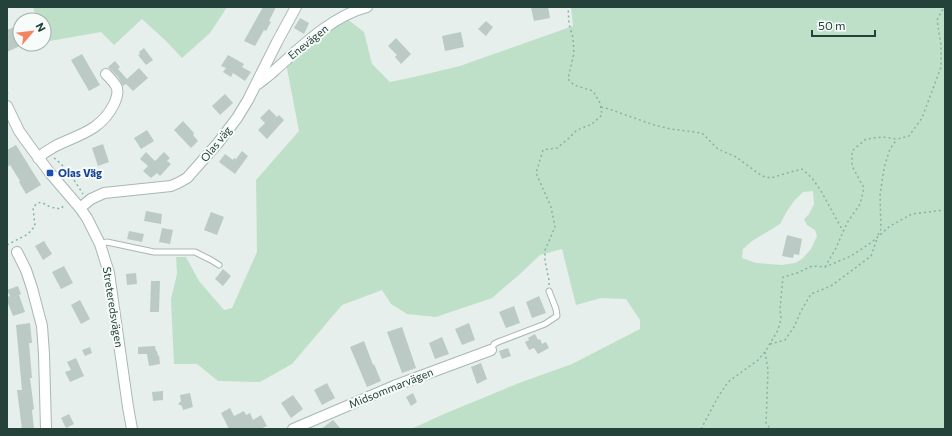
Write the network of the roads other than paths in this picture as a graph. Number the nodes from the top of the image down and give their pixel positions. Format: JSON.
{"nodes":[{"id":1,"x":296,"y":7,"type":"edge"},
{"id":2,"x":367,"y":7,"type":"edge"},
{"id":3,"x":106,"y":74,"type":"dead end"},
{"id":4,"x":256,"y":86,"type":"junction"},
{"id":5,"x":8,"y":102,"type":"edge"},
{"id":6,"x":41,"y":155,"type":"junction"},
{"id":7,"x":84,"y":205,"type":"junction"},
{"id":8,"x":100,"y":244,"type":"junction"},
{"id":9,"x":17,"y":252,"type":"dead end"},
{"id":10,"x":219,"y":265,"type":"dead end"},
{"id":11,"x":549,"y":291,"type":"road end"},
{"id":12,"x":491,"y":350,"type":"joint"},
{"id":13,"x":46,"y":429,"type":"edge"},
{"id":14,"x":132,"y":429,"type":"edge"},
{"id":15,"x":293,"y":429,"type":"edge"}],
"edges":[{"from":1,"to":4,"type":"street","name":"Olas väg"},
{"from":2,"to":4,"type":"street","name":"Enevägen"},
{"from":3,"to":6,"type":"street"},
{"from":4,"to":7,"type":"street","name":"Olas väg"},
{"from":5,"to":6,"type":"street","name":"Streteredsvägen"},
{"from":6,"to":7,"type":"street","name":"Streteredsvägen"},
{"from":7,"to":8,"type":"street","name":"Streteredsvägen"},
{"from":8,"to":10,"type":"lane"},
{"from":8,"to":14,"type":"street","name":"Streteredsvägen"},
{"from":9,"to":13,"type":"street"},
{"from":11,"to":12,"type":"lane"},
{"from":12,"to":15,"type":"street","name":"Midsommarvägen"}]}
